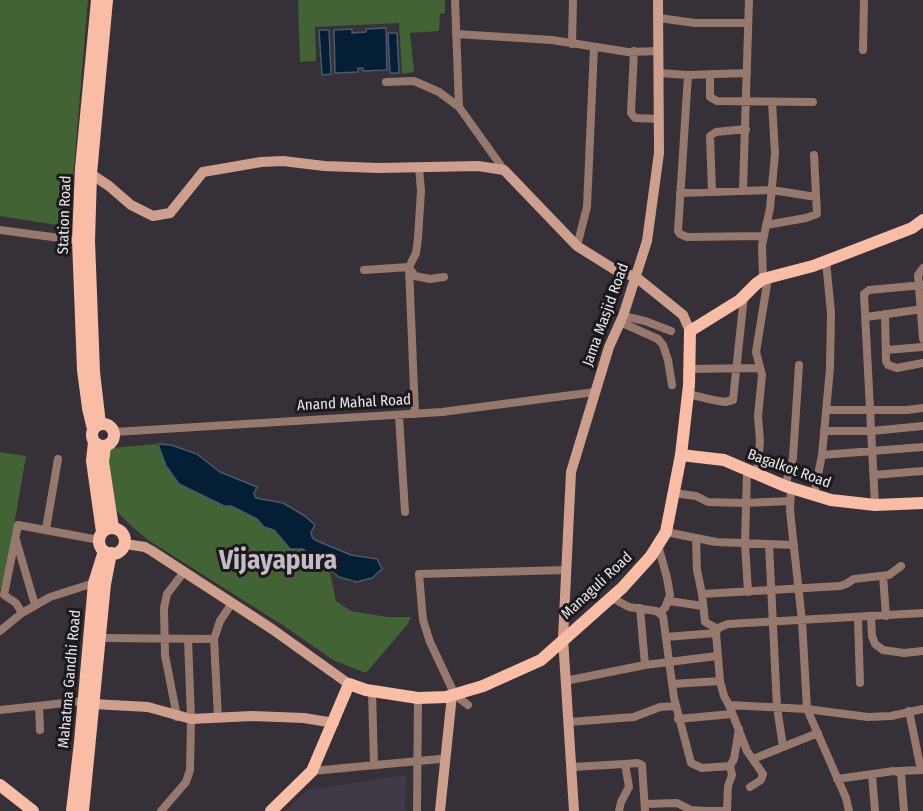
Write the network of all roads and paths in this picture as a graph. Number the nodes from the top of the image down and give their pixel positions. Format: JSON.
{"nodes":[{"id":1,"x":97,"y":0,"type":"edge"},
{"id":2,"x":107,"y":0,"type":"edge"},
{"id":3,"x":455,"y":0,"type":"edge"},
{"id":4,"x":573,"y":0,"type":"edge"},
{"id":5,"x":658,"y":0,"type":"edge"},
{"id":6,"x":749,"y":0,"type":"edge"},
{"id":7,"x":864,"y":0,"type":"edge"},
{"id":8,"x":658,"y":18,"type":"junction"},
{"id":9,"x":748,"y":23,"type":"junction"},
{"id":10,"x":456,"y":34,"type":"junction"},
{"id":11,"x":572,"y":44,"type":"junction"},
{"id":12,"x":594,"y":47,"type":"junction"},
{"id":13,"x":863,"y":50,"type":"dead end"},
{"id":14,"x":634,"y":51,"type":"junction"},
{"id":15,"x":659,"y":51,"type":"junction"},
{"id":16,"x":659,"y":73,"type":"junction"},
{"id":17,"x":747,"y":73,"type":"junction"},
{"id":18,"x":710,"y":74,"type":"junction"},
{"id":19,"x":688,"y":75,"type":"junction"},
{"id":20,"x":386,"y":82,"type":"dead end"},
{"id":21,"x":747,"y":101,"type":"junction"},
{"id":22,"x":772,"y":102,"type":"junction"},
{"id":23,"x":813,"y":102,"type":"dead end"},
{"id":24,"x":459,"y":107,"type":"junction"},
{"id":25,"x":659,"y":119,"type":"junction"},
{"id":26,"x":746,"y":129,"type":"junction"},
{"id":27,"x":814,"y":155,"type":"dead end"},
{"id":28,"x":419,"y":167,"type":"junction"},
{"id":29,"x":504,"y":170,"type":"junction"},
{"id":30,"x":86,"y":171,"type":"junction"},
{"id":31,"x":772,"y":189,"type":"junction"},
{"id":32,"x":743,"y":190,"type":"junction"},
{"id":33,"x":712,"y":192,"type":"junction"},
{"id":34,"x":680,"y":193,"type":"junction"},
{"id":35,"x":816,"y":197,"type":"junction"},
{"id":36,"x":923,"y":220,"type":"edge"},
{"id":37,"x":766,"y":225,"type":"junction"},
{"id":38,"x":0,"y":230,"type":"edge"},
{"id":39,"x":764,"y":236,"type":"junction"},
{"id":40,"x":83,"y":241,"type":"junction"},
{"id":41,"x":577,"y":246,"type":"junction"},
{"id":42,"x":826,"y":261,"type":"junction"},
{"id":43,"x":409,"y":267,"type":"junction"},
{"id":44,"x":923,"y":268,"type":"edge"},
{"id":45,"x":364,"y":270,"type":"dead end"},
{"id":46,"x":444,"y":277,"type":"dead end"},
{"id":47,"x":636,"y":277,"type":"junction"},
{"id":48,"x":766,"y":278,"type":"junction"},
{"id":49,"x":920,"y":285,"type":"edge"},
{"id":50,"x":744,"y":296,"type":"junction"},
{"id":51,"x":922,"y":309,"type":"edge"},
{"id":52,"x":885,"y":314,"type":"junction"},
{"id":53,"x":866,"y":317,"type":"junction"},
{"id":54,"x":622,"y":319,"type":"junction"},
{"id":55,"x":671,"y":331,"type":"dead end"},
{"id":56,"x":690,"y":331,"type":"junction"},
{"id":57,"x":923,"y":339,"type":"edge"},
{"id":58,"x":923,"y":347,"type":"edge"},
{"id":59,"x":886,"y":350,"type":"junction"},
{"id":60,"x":923,"y":363,"type":"edge"},
{"id":61,"x":800,"y":364,"type":"dead end"},
{"id":62,"x":737,"y":367,"type":"junction"},
{"id":63,"x":760,"y":368,"type":"junction"},
{"id":64,"x":689,"y":369,"type":"junction"},
{"id":65,"x":672,"y":385,"type":"dead end"},
{"id":66,"x":595,"y":392,"type":"junction"},
{"id":67,"x":688,"y":394,"type":"junction"},
{"id":68,"x":923,"y":408,"type":"edge"},
{"id":69,"x":826,"y":410,"type":"junction"},
{"id":70,"x":871,"y":411,"type":"junction"},
{"id":71,"x":415,"y":414,"type":"junction"},
{"id":72,"x":399,"y":416,"type":"junction"},
{"id":73,"x":923,"y":426,"type":"edge"},
{"id":74,"x":824,"y":431,"type":"junction"},
{"id":75,"x":872,"y":431,"type":"junction"},
{"id":76,"x":114,"y":432,"type":"junction"},
{"id":77,"x":98,"y":436,"type":"junction"},
{"id":78,"x":923,"y":447,"type":"edge"},
{"id":79,"x":873,"y":451,"type":"junction"},
{"id":80,"x":681,"y":455,"type":"junction"},
{"id":81,"x":822,"y":455,"type":"junction"},
{"id":82,"x":58,"y":459,"type":"dead end"},
{"id":83,"x":923,"y":471,"type":"edge"},
{"id":84,"x":752,"y":473,"type":"junction"},
{"id":85,"x":874,"y":475,"type":"junction"},
{"id":86,"x":788,"y":487,"type":"junction"},
{"id":87,"x":674,"y":493,"type":"junction"},
{"id":88,"x":814,"y":494,"type":"junction"},
{"id":89,"x":790,"y":501,"type":"junction"},
{"id":90,"x":746,"y":503,"type":"junction"},
{"id":91,"x":923,"y":503,"type":"edge"},
{"id":92,"x":875,"y":505,"type":"junction"},
{"id":93,"x":405,"y":512,"type":"dead end"},
{"id":94,"x":46,"y":530,"type":"junction"},
{"id":95,"x":666,"y":532,"type":"junction"},
{"id":96,"x":15,"y":538,"type":"junction"},
{"id":97,"x":696,"y":539,"type":"junction"},
{"id":98,"x":106,"y":541,"type":"junction"},
{"id":99,"x":746,"y":543,"type":"junction"},
{"id":100,"x":124,"y":544,"type":"junction"},
{"id":101,"x":769,"y":544,"type":"junction"},
{"id":102,"x":658,"y":545,"type":"junction"},
{"id":103,"x":794,"y":545,"type":"junction"},
{"id":104,"x":901,"y":566,"type":"dead end"},
{"id":105,"x":567,"y":570,"type":"junction"},
{"id":106,"x":184,"y":572,"type":"junction"},
{"id":107,"x":883,"y":576,"type":"junction"},
{"id":108,"x":94,"y":583,"type":"junction"},
{"id":109,"x":799,"y":588,"type":"junction"},
{"id":110,"x":771,"y":590,"type":"junction"},
{"id":111,"x":748,"y":592,"type":"junction"},
{"id":112,"x":2,"y":594,"type":"edge"},
{"id":113,"x":702,"y":594,"type":"junction"},
{"id":114,"x":610,"y":597,"type":"junction"},
{"id":115,"x":669,"y":601,"type":"junction"},
{"id":116,"x":231,"y":603,"type":"junction"},
{"id":117,"x":35,"y":605,"type":"junction"},
{"id":118,"x":703,"y":606,"type":"junction"},
{"id":119,"x":640,"y":608,"type":"junction"},
{"id":120,"x":660,"y":612,"type":"junction"},
{"id":121,"x":22,"y":613,"type":"junction"},
{"id":122,"x":923,"y":613,"type":"edge"},
{"id":123,"x":886,"y":616,"type":"junction"},
{"id":124,"x":871,"y":617,"type":"junction"},
{"id":125,"x":858,"y":618,"type":"junction"},
{"id":126,"x":802,"y":621,"type":"junction"},
{"id":127,"x":773,"y":623,"type":"junction"},
{"id":128,"x":0,"y":631,"type":"edge"},
{"id":129,"x":717,"y":631,"type":"junction"},
{"id":130,"x":666,"y":637,"type":"junction"},
{"id":131,"x":100,"y":638,"type":"junction"},
{"id":132,"x":164,"y":638,"type":"junction"},
{"id":133,"x":563,"y":638,"type":"junction"},
{"id":134,"x":188,"y":639,"type":"junction"},
{"id":135,"x":214,"y":639,"type":"junction"},
{"id":136,"x":923,"y":651,"type":"edge"},
{"id":137,"x":717,"y":656,"type":"junction"},
{"id":138,"x":670,"y":662,"type":"junction"},
{"id":139,"x":645,"y":665,"type":"junction"},
{"id":140,"x":565,"y":681,"type":"junction"},
{"id":141,"x":720,"y":681,"type":"junction"},
{"id":142,"x":860,"y":683,"type":"dead end"},
{"id":143,"x":349,"y":684,"type":"junction"},
{"id":144,"x":672,"y":684,"type":"junction"},
{"id":145,"x":372,"y":692,"type":"junction"},
{"id":146,"x":451,"y":696,"type":"junction"},
{"id":147,"x":418,"y":698,"type":"junction"},
{"id":148,"x":88,"y":703,"type":"junction"},
{"id":149,"x":468,"y":705,"type":"dead end"},
{"id":150,"x":729,"y":705,"type":"junction"},
{"id":151,"x":39,"y":706,"type":"junction"},
{"id":152,"x":676,"y":706,"type":"junction"},
{"id":153,"x":777,"y":707,"type":"junction"},
{"id":154,"x":922,"y":708,"type":"edge"},
{"id":155,"x":807,"y":709,"type":"junction"},
{"id":156,"x":0,"y":710,"type":"edge"},
{"id":157,"x":909,"y":711,"type":"junction"},
{"id":158,"x":732,"y":714,"type":"junction"},
{"id":159,"x":177,"y":717,"type":"junction"},
{"id":160,"x":219,"y":718,"type":"junction"},
{"id":161,"x":192,"y":719,"type":"junction"},
{"id":162,"x":678,"y":719,"type":"junction"},
{"id":163,"x":569,"y":722,"type":"junction"},
{"id":164,"x":334,"y":723,"type":"junction"},
{"id":165,"x":740,"y":729,"type":"junction"},
{"id":166,"x":40,"y":730,"type":"dead end"},
{"id":167,"x":818,"y":733,"type":"junction"},
{"id":168,"x":783,"y":747,"type":"junction"},
{"id":169,"x":440,"y":759,"type":"junction"},
{"id":170,"x":753,"y":759,"type":"junction"},
{"id":171,"x":417,"y":761,"type":"junction"},
{"id":172,"x":374,"y":765,"type":"junction"},
{"id":173,"x":625,"y":765,"type":"junction"},
{"id":174,"x":730,"y":766,"type":"junction"},
{"id":175,"x":572,"y":767,"type":"junction"},
{"id":176,"x":922,"y":770,"type":"edge"},
{"id":177,"x":312,"y":771,"type":"junction"},
{"id":178,"x":894,"y":771,"type":"junction"},
{"id":179,"x":872,"y":775,"type":"junction"},
{"id":180,"x":837,"y":779,"type":"junction"},
{"id":181,"x":0,"y":785,"type":"edge"},
{"id":182,"x":750,"y":787,"type":"dead end"},
{"id":183,"x":645,"y":808,"type":"edge"},
{"id":184,"x":33,"y":811,"type":"edge"},
{"id":185,"x":72,"y":811,"type":"edge"},
{"id":186,"x":82,"y":811,"type":"edge"},
{"id":187,"x":161,"y":811,"type":"edge"},
{"id":188,"x":271,"y":811,"type":"edge"},
{"id":189,"x":417,"y":811,"type":"edge"},
{"id":190,"x":433,"y":811,"type":"edge"},
{"id":191,"x":440,"y":811,"type":"edge"},
{"id":192,"x":574,"y":811,"type":"edge"},
{"id":193,"x":619,"y":811,"type":"edge"},
{"id":194,"x":705,"y":811,"type":"edge"},
{"id":195,"x":727,"y":811,"type":"edge"},
{"id":196,"x":849,"y":811,"type":"edge"},
{"id":197,"x":875,"y":811,"type":"edge"},
{"id":198,"x":904,"y":811,"type":"edge"}],
"edges":[{"from":1,"to":30,"type":"main road","name":"Station Road"},
{"from":2,"to":30,"type":"main road","name":"Station Road"},
{"from":3,"to":10,"type":"street"},
{"from":4,"to":11,"type":"street"},
{"from":5,"to":8,"type":"street","name":"Jama Masjid Road"},
{"from":6,"to":9,"type":"street"},
{"from":7,"to":13,"type":"street"},
{"from":8,"to":9,"type":"street"},
{"from":8,"to":15,"type":"street","name":"Jama Masjid Road"},
{"from":9,"to":17,"type":"street"},
{"from":10,"to":11,"type":"street"},
{"from":10,"to":24,"type":"street"},
{"from":11,"to":12,"type":"street"},
{"from":12,"to":14,"type":"street"},
{"from":12,"to":41,"type":"street"},
{"from":14,"to":15,"type":"street"},
{"from":14,"to":25,"type":"street"},
{"from":15,"to":16,"type":"street","name":"Jama Masjid Road"},
{"from":16,"to":19,"type":"street"},
{"from":16,"to":25,"type":"street","name":"Jama Masjid Road"},
{"from":17,"to":18,"type":"street"},
{"from":17,"to":21,"type":"street"},
{"from":18,"to":19,"type":"street"},
{"from":18,"to":21,"type":"street"},
{"from":19,"to":34,"type":"street"},
{"from":20,"to":24,"type":"street"},
{"from":21,"to":22,"type":"street"},
{"from":21,"to":26,"type":"street"},
{"from":22,"to":23,"type":"street"},
{"from":22,"to":31,"type":"street"},
{"from":24,"to":29,"type":"street"},
{"from":25,"to":47,"type":"street","name":"Jama Masjid Road"},
{"from":26,"to":32,"type":"street"},
{"from":26,"to":33,"type":"street"},
{"from":27,"to":35,"type":"street"},
{"from":28,"to":29,"type":"street"},
{"from":28,"to":30,"type":"street"},
{"from":28,"to":43,"type":"street"},
{"from":29,"to":41,"type":"street"},
{"from":30,"to":40,"type":"main road","name":"Station Road"},
{"from":31,"to":32,"type":"street"},
{"from":31,"to":35,"type":"street"},
{"from":31,"to":37,"type":"street"},
{"from":32,"to":33,"type":"street"},
{"from":33,"to":34,"type":"street"},
{"from":34,"to":39,"type":"street"},
{"from":35,"to":37,"type":"street"},
{"from":36,"to":42,"type":"main road"},
{"from":37,"to":39,"type":"street"},
{"from":38,"to":40,"type":"street"},
{"from":39,"to":48,"type":"street"},
{"from":40,"to":77,"type":"main road","name":"Station Road"},
{"from":41,"to":47,"type":"street"},
{"from":42,"to":48,"type":"main road"},
{"from":42,"to":69,"type":"street"},
{"from":43,"to":45,"type":"street"},
{"from":43,"to":46,"type":"street"},
{"from":43,"to":71,"type":"street"},
{"from":44,"to":49,"type":"street"},
{"from":47,"to":54,"type":"street","name":"Jama Masjid Road"},
{"from":47,"to":56,"type":"street"},
{"from":48,"to":50,"type":"main road"},
{"from":48,"to":63,"type":"street"},
{"from":49,"to":51,"type":"street"},
{"from":49,"to":53,"type":"street"},
{"from":50,"to":56,"type":"main road"},
{"from":50,"to":62,"type":"street"},
{"from":51,"to":52,"type":"street"},
{"from":51,"to":57,"type":"street"},
{"from":52,"to":53,"type":"street"},
{"from":52,"to":59,"type":"street"},
{"from":53,"to":70,"type":"street"},
{"from":54,"to":55,"type":"street"},
{"from":54,"to":65,"type":"street"},
{"from":54,"to":66,"type":"street","name":"Jama Masjid Road"},
{"from":56,"to":64,"type":"main road","name":"Managuli Road"},
{"from":58,"to":59,"type":"street"},
{"from":59,"to":60,"type":"street"},
{"from":61,"to":86,"type":"street"},
{"from":62,"to":63,"type":"street"},
{"from":62,"to":64,"type":"street"},
{"from":62,"to":67,"type":"street"},
{"from":63,"to":84,"type":"street"},
{"from":64,"to":67,"type":"main road","name":"Managuli Road"},
{"from":66,"to":71,"type":"street","name":"Anand Mahal Road"},
{"from":66,"to":105,"type":"street","name":"Jama Masjid Road"},
{"from":67,"to":80,"type":"main road","name":"Managuli Road"},
{"from":68,"to":70,"type":"street"},
{"from":69,"to":70,"type":"street"},
{"from":69,"to":74,"type":"street"},
{"from":70,"to":75,"type":"street"},
{"from":71,"to":72,"type":"street","name":"Anand Mahal Road"},
{"from":72,"to":76,"type":"street","name":"Anand Mahal Road"},
{"from":72,"to":93,"type":"street"},
{"from":73,"to":75,"type":"street"},
{"from":74,"to":75,"type":"street"},
{"from":74,"to":81,"type":"street"},
{"from":75,"to":79,"type":"street"},
{"from":76,"to":77,"type":"main road"},
{"from":76,"to":77,"type":"main road"},
{"from":77,"to":98,"type":"main road","name":"Station Road"},
{"from":78,"to":79,"type":"street"},
{"from":79,"to":81,"type":"street"},
{"from":79,"to":85,"type":"street"},
{"from":80,"to":84,"type":"main road","name":"Bagalkot Road"},
{"from":80,"to":87,"type":"main road","name":"Managuli Road"},
{"from":81,"to":88,"type":"street"},
{"from":82,"to":94,"type":"street"},
{"from":83,"to":85,"type":"street"},
{"from":84,"to":86,"type":"main road","name":"Bagalkot Road"},
{"from":84,"to":90,"type":"street"},
{"from":85,"to":92,"type":"street"},
{"from":86,"to":88,"type":"main road","name":"Bagalkot Road"},
{"from":86,"to":89,"type":"street"},
{"from":87,"to":90,"type":"street"},
{"from":87,"to":95,"type":"main road","name":"Managuli Road"},
{"from":88,"to":92,"type":"main road","name":"Bagalkot Road"},
{"from":89,"to":90,"type":"street"},
{"from":89,"to":103,"type":"street"},
{"from":90,"to":99,"type":"street"},
{"from":91,"to":92,"type":"main road","name":"Bagalkot Road"},
{"from":94,"to":96,"type":"street"},
{"from":94,"to":98,"type":"street"},
{"from":95,"to":97,"type":"street"},
{"from":95,"to":102,"type":"main road","name":"Managuli Road"},
{"from":96,"to":112,"type":"street"},
{"from":96,"to":117,"type":"street"},
{"from":97,"to":99,"type":"street"},
{"from":97,"to":113,"type":"street"},
{"from":98,"to":100,"type":"main road"},
{"from":98,"to":100,"type":"main road"},
{"from":98,"to":108,"type":"main road","name":"Mahatma Gandhi Road"},
{"from":98,"to":131,"type":"main road","name":"Mahatma Gandhi Road"},
{"from":99,"to":101,"type":"street"},
{"from":99,"to":111,"type":"street"},
{"from":100,"to":106,"type":"street"},
{"from":101,"to":103,"type":"street"},
{"from":101,"to":110,"type":"street"},
{"from":102,"to":114,"type":"main road","name":"Managuli Road"},
{"from":102,"to":115,"type":"street"},
{"from":103,"to":109,"type":"street"},
{"from":104,"to":107,"type":"street"},
{"from":105,"to":133,"type":"street","name":"Jama Masjid Road"},
{"from":105,"to":146,"type":"street"},
{"from":106,"to":116,"type":"street"},
{"from":106,"to":132,"type":"street"},
{"from":107,"to":109,"type":"street"},
{"from":107,"to":123,"type":"street"},
{"from":108,"to":117,"type":"street"},
{"from":108,"to":148,"type":"main road","name":"Mahatma Gandhi Road"},
{"from":109,"to":110,"type":"street"},
{"from":109,"to":126,"type":"street"},
{"from":110,"to":111,"type":"street"},
{"from":110,"to":127,"type":"street"},
{"from":111,"to":113,"type":"street"},
{"from":112,"to":121,"type":"street"},
{"from":113,"to":118,"type":"street"},
{"from":114,"to":119,"type":"street"},
{"from":114,"to":133,"type":"main road","name":"Managuli Road"},
{"from":115,"to":118,"type":"street"},
{"from":115,"to":120,"type":"street"},
{"from":116,"to":135,"type":"street"},
{"from":116,"to":143,"type":"street"},
{"from":117,"to":121,"type":"street"},
{"from":118,"to":129,"type":"street"},
{"from":119,"to":120,"type":"street"},
{"from":119,"to":139,"type":"street"},
{"from":120,"to":130,"type":"street"},
{"from":121,"to":128,"type":"street"},
{"from":122,"to":123,"type":"street"},
{"from":123,"to":124,"type":"street"},
{"from":124,"to":125,"type":"street"},
{"from":124,"to":136,"type":"street"},
{"from":125,"to":126,"type":"street"},
{"from":125,"to":142,"type":"street"},
{"from":126,"to":127,"type":"street"},
{"from":126,"to":155,"type":"street"},
{"from":127,"to":129,"type":"street"},
{"from":127,"to":153,"type":"street"},
{"from":129,"to":130,"type":"street"},
{"from":129,"to":137,"type":"street"},
{"from":130,"to":138,"type":"street"},
{"from":131,"to":132,"type":"street"},
{"from":131,"to":148,"type":"main road","name":"Mahatma Gandhi Road"},
{"from":132,"to":134,"type":"street"},
{"from":132,"to":159,"type":"street"},
{"from":133,"to":140,"type":"street","name":"Jama Masjid Road"},
{"from":133,"to":146,"type":"main road","name":"Managuli Road"},
{"from":134,"to":135,"type":"street"},
{"from":134,"to":161,"type":"street"},
{"from":135,"to":160,"type":"street"},
{"from":137,"to":138,"type":"street"},
{"from":137,"to":141,"type":"street"},
{"from":138,"to":139,"type":"street"},
{"from":138,"to":144,"type":"street"},
{"from":139,"to":140,"type":"street"},
{"from":140,"to":163,"type":"street","name":"Jama Masjid Road"},
{"from":141,"to":144,"type":"street"},
{"from":141,"to":150,"type":"street"},
{"from":143,"to":145,"type":"main road","name":"Managuli Road"},
{"from":143,"to":164,"type":"main road"},
{"from":144,"to":152,"type":"street"},
{"from":145,"to":147,"type":"main road","name":"Managuli Road"},
{"from":145,"to":172,"type":"street"},
{"from":146,"to":147,"type":"main road","name":"Managuli Road"},
{"from":146,"to":149,"type":"street"},
{"from":146,"to":169,"type":"street"},
{"from":146,"to":191,"type":"street"},
{"from":147,"to":171,"type":"street"},
{"from":148,"to":151,"type":"street"},
{"from":148,"to":159,"type":"street"},
{"from":148,"to":185,"type":"main road","name":"Mahatma Gandhi Road"},
{"from":148,"to":186,"type":"main road","name":"Mahatma Gandhi Road"},
{"from":150,"to":153,"type":"street"},
{"from":150,"to":158,"type":"street"},
{"from":151,"to":156,"type":"street"},
{"from":151,"to":166,"type":"street"},
{"from":152,"to":162,"type":"street"},
{"from":152,"to":163,"type":"street"},
{"from":153,"to":155,"type":"street"},
{"from":153,"to":168,"type":"street"},
{"from":154,"to":157,"type":"street"},
{"from":155,"to":157,"type":"street"},
{"from":155,"to":167,"type":"street"},
{"from":157,"to":176,"type":"street"},
{"from":158,"to":162,"type":"street"},
{"from":158,"to":165,"type":"street"},
{"from":159,"to":161,"type":"street"},
{"from":160,"to":161,"type":"street"},
{"from":160,"to":164,"type":"street"},
{"from":161,"to":187,"type":"street"},
{"from":162,"to":174,"type":"street"},
{"from":163,"to":175,"type":"street","name":"Jama Masjid Road"},
{"from":164,"to":177,"type":"main road"},
{"from":165,"to":170,"type":"street"},
{"from":165,"to":174,"type":"street"},
{"from":167,"to":168,"type":"street"},
{"from":167,"to":180,"type":"street"},
{"from":168,"to":170,"type":"street"},
{"from":169,"to":171,"type":"street"},
{"from":169,"to":190,"type":"street"},
{"from":170,"to":182,"type":"street"},
{"from":171,"to":172,"type":"street"},
{"from":171,"to":189,"type":"street"},
{"from":172,"to":177,"type":"street"},
{"from":173,"to":175,"type":"street"},
{"from":173,"to":183,"type":"street"},
{"from":173,"to":193,"type":"street"},
{"from":174,"to":195,"type":"street"},
{"from":175,"to":192,"type":"street","name":"Jama Masjid Road"},
{"from":176,"to":178,"type":"street"},
{"from":177,"to":188,"type":"main road"},
{"from":178,"to":179,"type":"street"},
{"from":178,"to":198,"type":"street"},
{"from":179,"to":180,"type":"street"},
{"from":179,"to":197,"type":"street"},
{"from":180,"to":196,"type":"street"},
{"from":181,"to":184,"type":"main road"},
{"from":183,"to":194,"type":"street"},
{"from":194,"to":195,"type":"street"}]}
